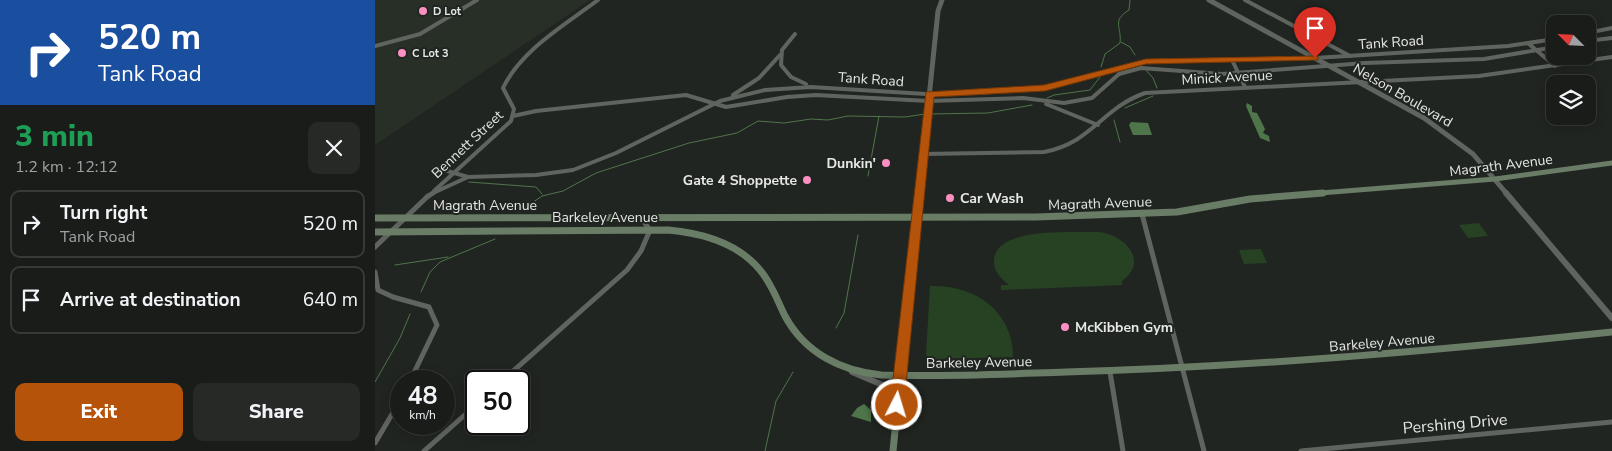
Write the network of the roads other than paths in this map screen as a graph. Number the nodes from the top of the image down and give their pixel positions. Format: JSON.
{"nodes":[{"id":1,"x":477,"y":0,"type":"edge"},
{"id":2,"x":598,"y":0,"type":"edge"},
{"id":3,"x":941,"y":0,"type":"edge"},
{"id":4,"x":1209,"y":0,"type":"edge"},
{"id":5,"x":1245,"y":0,"type":"edge"},
{"id":6,"x":1612,"y":28,"type":"edge"},
{"id":7,"x":1596,"y":31,"type":"edge"},
{"id":8,"x":795,"y":34,"type":"dead end"},
{"id":9,"x":1612,"y":38,"type":"edge"},
{"id":10,"x":1596,"y":40,"type":"edge"},
{"id":11,"x":1546,"y":41,"type":"edge"},
{"id":12,"x":1529,"y":44,"type":"junction"},
{"id":13,"x":375,"y":46,"type":"edge"},
{"id":14,"x":1546,"y":48,"type":"edge"},
{"id":15,"x":1537,"y":50,"type":"junction"},
{"id":16,"x":781,"y":54,"type":"junction"},
{"id":17,"x":1350,"y":56,"type":"junction"},
{"id":18,"x":1612,"y":57,"type":"edge"},
{"id":19,"x":1315,"y":58,"type":"junction"},
{"id":20,"x":1232,"y":60,"type":"junction"},
{"id":21,"x":1328,"y":65,"type":"junction"},
{"id":22,"x":1555,"y":66,"type":"junction"},
{"id":23,"x":1238,"y":73,"type":"junction"},
{"id":24,"x":1356,"y":81,"type":"junction"},
{"id":25,"x":812,"y":86,"type":"junction"},
{"id":26,"x":1245,"y":87,"type":"junction"},
{"id":27,"x":1031,"y":89,"type":"junction"},
{"id":28,"x":929,"y":94,"type":"junction"},
{"id":29,"x":724,"y":99,"type":"junction"},
{"id":30,"x":1040,"y":100,"type":"junction"},
{"id":31,"x":714,"y":103,"type":"junction"},
{"id":32,"x":928,"y":104,"type":"junction"},
{"id":33,"x":513,"y":116,"type":"junction"},
{"id":34,"x":1098,"y":125,"type":"junction"},
{"id":35,"x":922,"y":154,"type":"junction"},
{"id":36,"x":1612,"y":163,"type":"edge"},
{"id":37,"x":444,"y":170,"type":"dead end"},
{"id":38,"x":454,"y":173,"type":"junction"},
{"id":39,"x":469,"y":177,"type":"junction"},
{"id":40,"x":1495,"y":179,"type":"junction"},
{"id":41,"x":427,"y":197,"type":"junction"},
{"id":42,"x":1142,"y":214,"type":"junction"},
{"id":43,"x":405,"y":217,"type":"junction"},
{"id":44,"x":375,"y":218,"type":"edge"},
{"id":45,"x":641,"y":218,"type":"junction"},
{"id":46,"x":916,"y":218,"type":"junction"},
{"id":47,"x":650,"y":230,"type":"junction"},
{"id":48,"x":391,"y":231,"type":"junction"},
{"id":49,"x":375,"y":232,"type":"edge"},
{"id":50,"x":375,"y":247,"type":"edge"},
{"id":51,"x":375,"y":272,"type":"edge"},
{"id":52,"x":377,"y":292,"type":"edge"},
{"id":53,"x":1612,"y":318,"type":"edge"},
{"id":54,"x":1612,"y":332,"type":"edge"},
{"id":55,"x":844,"y":367,"type":"junction"},
{"id":56,"x":1182,"y":369,"type":"junction"},
{"id":57,"x":415,"y":370,"type":"edge"},
{"id":58,"x":514,"y":370,"type":"edge"},
{"id":59,"x":1109,"y":372,"type":"junction"},
{"id":60,"x":900,"y":375,"type":"junction"},
{"id":61,"x":897,"y":405,"type":"junction"},
{"id":62,"x":465,"y":414,"type":"edge"},
{"id":63,"x":390,"y":418,"type":"edge"},
{"id":64,"x":1612,"y":422,"type":"edge"},
{"id":65,"x":375,"y":444,"type":"edge"},
{"id":66,"x":424,"y":451,"type":"edge"},
{"id":67,"x":893,"y":451,"type":"edge"},
{"id":68,"x":1123,"y":451,"type":"edge"},
{"id":69,"x":1204,"y":451,"type":"edge"},
{"id":70,"x":1301,"y":451,"type":"edge"}],
"edges":[{"from":1,"to":13,"type":"street"},
{"from":2,"to":33,"type":"street","name":"Bennett Street"},
{"from":3,"to":28,"type":"street"},
{"from":4,"to":19,"type":"street","name":"Nelson Boulevard"},
{"from":5,"to":17,"type":"street"},
{"from":6,"to":7,"type":"street"},
{"from":8,"to":16,"type":"street"},
{"from":9,"to":10,"type":"street"},
{"from":11,"to":12,"type":"street","name":"Tank Road"},
{"from":12,"to":15,"type":"street"},
{"from":12,"to":17,"type":"street","name":"Tank Road"},
{"from":14,"to":15,"type":"street"},
{"from":15,"to":21,"type":"street"},
{"from":15,"to":22,"type":"street"},
{"from":16,"to":25,"type":"street"},
{"from":16,"to":29,"type":"street"},
{"from":17,"to":19,"type":"street","name":"Tank Road"},
{"from":18,"to":22,"type":"street","name":"Minick Avenue"},
{"from":19,"to":20,"type":"street","name":"Tank Road"},
{"from":19,"to":21,"type":"street","name":"Nelson Boulevard"},
{"from":20,"to":23,"type":"street"},
{"from":20,"to":27,"type":"street","name":"Tank Road"},
{"from":21,"to":23,"type":"street"},
{"from":21,"to":24,"type":"street","name":"Nelson Boulevard"},
{"from":22,"to":24,"type":"street","name":"Minick Avenue"},
{"from":23,"to":26,"type":"street"},
{"from":23,"to":30,"type":"street"},
{"from":24,"to":26,"type":"street","name":"Minick Avenue"},
{"from":24,"to":40,"type":"street","name":"Nelson Boulevard"},
{"from":25,"to":28,"type":"street","name":"Tank Road"},
{"from":25,"to":29,"type":"street","name":"Tank Road"},
{"from":26,"to":34,"type":"street","name":"Minick Avenue"},
{"from":27,"to":28,"type":"street","name":"Tank Road"},
{"from":27,"to":30,"type":"street"},
{"from":28,"to":32,"type":"street"},
{"from":29,"to":31,"type":"street","name":"Tank Road"},
{"from":30,"to":32,"type":"street"},
{"from":30,"to":34,"type":"street"},
{"from":31,"to":32,"type":"street"},
{"from":31,"to":33,"type":"street"},
{"from":31,"to":39,"type":"street","name":"Tank Road"},
{"from":32,"to":35,"type":"street"},
{"from":33,"to":38,"type":"street","name":"Bennett Street"},
{"from":34,"to":35,"type":"street","name":"Minick Avenue"},
{"from":35,"to":46,"type":"street"},
{"from":36,"to":40,"type":"main road","name":"Magrath Avenue"},
{"from":37,"to":38,"type":"street","name":"Tank Road"},
{"from":38,"to":39,"type":"street","name":"Tank Road"},
{"from":38,"to":41,"type":"street","name":"Bennett Street"},
{"from":39,"to":41,"type":"street","name":"Tank Road"},
{"from":40,"to":42,"type":"main road","name":"Magrath Avenue"},
{"from":40,"to":53,"type":"street","name":"Nelson Boulevard"},
{"from":41,"to":43,"type":"street","name":"Bennett Street"},
{"from":42,"to":46,"type":"main road","name":"Magrath Avenue"},
{"from":42,"to":56,"type":"street"},
{"from":43,"to":44,"type":"main road","name":"Magrath Avenue"},
{"from":43,"to":45,"type":"main road","name":"Magrath Avenue"},
{"from":43,"to":48,"type":"street","name":"Bennett Street"},
{"from":45,"to":46,"type":"main road","name":"Magrath Avenue"},
{"from":45,"to":47,"type":"street"},
{"from":46,"to":60,"type":"main road"},
{"from":47,"to":48,"type":"main road","name":"Barkeley Avenue"},
{"from":47,"to":55,"type":"main road","name":"Barkeley Avenue"},
{"from":47,"to":58,"type":"street"},
{"from":48,"to":49,"type":"main road","name":"Barkeley Avenue"},
{"from":48,"to":50,"type":"street","name":"Bennett Street"},
{"from":51,"to":52,"type":"street"},
{"from":52,"to":57,"type":"street"},
{"from":54,"to":56,"type":"main road","name":"Barkeley Avenue"},
{"from":55,"to":60,"type":"main road","name":"Barkeley Avenue"},
{"from":55,"to":61,"type":"street"},
{"from":56,"to":59,"type":"main road","name":"Barkeley Avenue"},
{"from":56,"to":69,"type":"street"},
{"from":59,"to":60,"type":"main road","name":"Barkeley Avenue"},
{"from":59,"to":68,"type":"street"},
{"from":60,"to":61,"type":"main road"},
{"from":61,"to":67,"type":"main road"},
{"from":62,"to":66,"type":"street"},
{"from":63,"to":65,"type":"street"},
{"from":64,"to":70,"type":"street","name":"Pershing Drive"}]}
